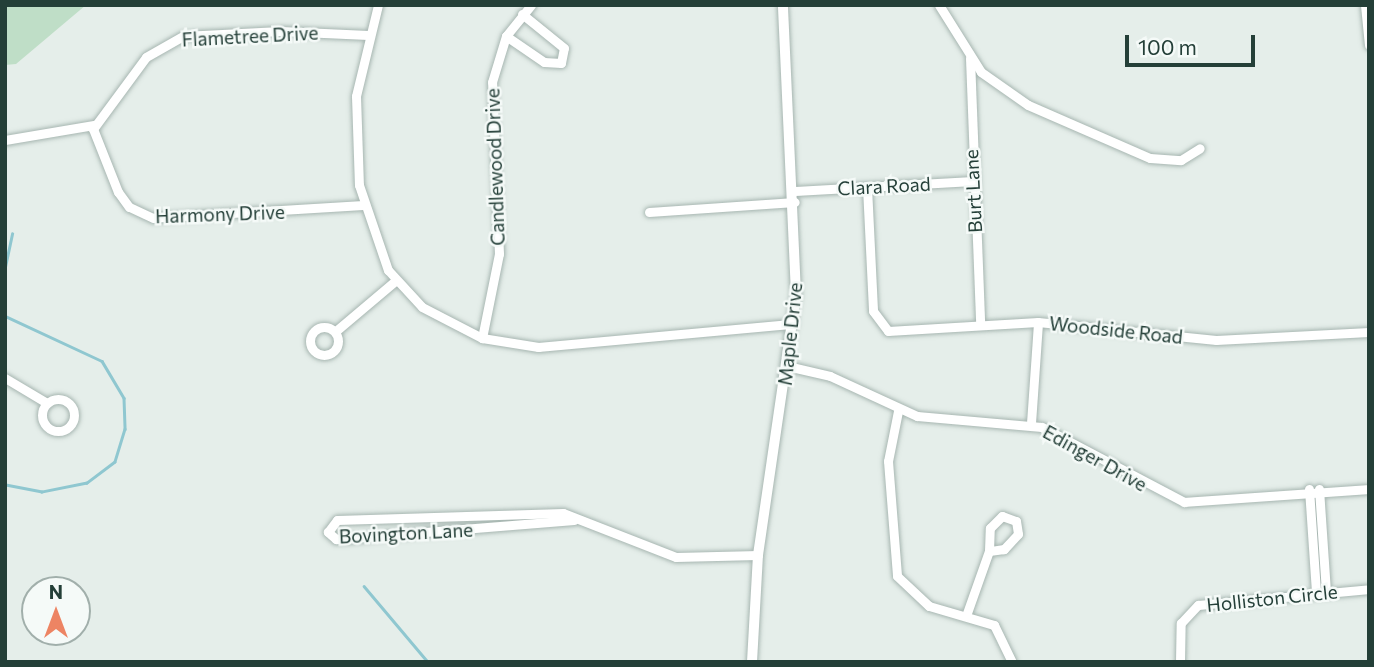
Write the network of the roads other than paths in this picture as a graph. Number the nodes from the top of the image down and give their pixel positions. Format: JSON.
{"nodes":[{"id":1,"x":378,"y":5,"type":"edge"},
{"id":2,"x":531,"y":5,"type":"edge"},
{"id":3,"x":783,"y":5,"type":"edge"},
{"id":4,"x":939,"y":5,"type":"edge"},
{"id":5,"x":1365,"y":5,"type":"edge"},
{"id":6,"x":522,"y":14,"type":"junction"},
{"id":7,"x":368,"y":35,"type":"junction"},
{"id":8,"x":506,"y":36,"type":"junction"},
{"id":9,"x":1369,"y":45,"type":"edge"},
{"id":10,"x":970,"y":58,"type":"junction"},
{"id":11,"x":94,"y":125,"type":"junction"},
{"id":12,"x":5,"y":140,"type":"edge"},
{"id":13,"x":1200,"y":148,"type":"dead end"},
{"id":14,"x":973,"y":181,"type":"junction"},
{"id":15,"x":867,"y":187,"type":"junction"},
{"id":16,"x":795,"y":197,"type":"junction"},
{"id":17,"x":363,"y":205,"type":"junction"},
{"id":18,"x":649,"y":212,"type":"dead end"},
{"id":19,"x":395,"y":281,"type":"junction"},
{"id":20,"x":1038,"y":322,"type":"junction"},
{"id":21,"x":980,"y":323,"type":"junction"},
{"id":22,"x":793,"y":324,"type":"junction"},
{"id":23,"x":337,"y":330,"type":"dead end"},
{"id":24,"x":1369,"y":332,"type":"edge"},
{"id":25,"x":482,"y":338,"type":"junction"},
{"id":26,"x":787,"y":366,"type":"junction"},
{"id":27,"x":5,"y":378,"type":"edge"},
{"id":28,"x":47,"y":403,"type":"dead end"},
{"id":29,"x":898,"y":411,"type":"junction"},
{"id":30,"x":1031,"y":424,"type":"junction"},
{"id":31,"x":1314,"y":489,"type":"junction"},
{"id":32,"x":1369,"y":489,"type":"edge"},
{"id":33,"x":495,"y":516,"type":"junction"},
{"id":34,"x":574,"y":520,"type":"junction"},
{"id":35,"x":495,"y":529,"type":"junction"},
{"id":36,"x":989,"y":551,"type":"dead end"},
{"id":37,"x":758,"y":555,"type":"junction"},
{"id":38,"x":1369,"y":589,"type":"edge"},
{"id":39,"x":1321,"y":592,"type":"junction"},
{"id":40,"x":967,"y":613,"type":"junction"},
{"id":41,"x":752,"y":662,"type":"edge"},
{"id":42,"x":1012,"y":662,"type":"edge"},
{"id":43,"x":1180,"y":662,"type":"edge"}],
"edges":[{"from":1,"to":7,"type":"street"},
{"from":2,"to":6,"type":"street","name":"Candlewood Drive"},
{"from":3,"to":16,"type":"street","name":"Maple Drive"},
{"from":4,"to":10,"type":"street"},
{"from":5,"to":9,"type":"street"},
{"from":6,"to":8,"type":"street","name":"Candlewood Drive"},
{"from":6,"to":8,"type":"street"},
{"from":7,"to":11,"type":"street","name":"Flametree Drive"},
{"from":7,"to":17,"type":"street"},
{"from":8,"to":25,"type":"street","name":"Candlewood Drive"},
{"from":10,"to":13,"type":"street"},
{"from":10,"to":14,"type":"street","name":"Burt Lane"},
{"from":11,"to":12,"type":"street"},
{"from":11,"to":17,"type":"street","name":"Harmony Drive"},
{"from":14,"to":15,"type":"street","name":"Clara Road"},
{"from":14,"to":21,"type":"street","name":"Burt Lane"},
{"from":15,"to":16,"type":"street","name":"Clara Road"},
{"from":15,"to":21,"type":"street","name":"Woodside Road"},
{"from":16,"to":18,"type":"street","name":"Clara Road"},
{"from":16,"to":22,"type":"street","name":"Maple Drive"},
{"from":17,"to":19,"type":"street"},
{"from":19,"to":23,"type":"street"},
{"from":19,"to":25,"type":"street"},
{"from":20,"to":21,"type":"street","name":"Woodside Road"},
{"from":20,"to":24,"type":"street","name":"Woodside Road"},
{"from":20,"to":30,"type":"street"},
{"from":22,"to":25,"type":"street"},
{"from":22,"to":26,"type":"street","name":"Maple Drive"},
{"from":26,"to":29,"type":"street","name":"Edinger Drive"},
{"from":26,"to":37,"type":"street","name":"Maple Drive"},
{"from":27,"to":28,"type":"street"},
{"from":29,"to":30,"type":"street","name":"Edinger Drive"},
{"from":29,"to":40,"type":"street"},
{"from":30,"to":31,"type":"street","name":"Edinger Drive"},
{"from":31,"to":32,"type":"street","name":"Edinger Drive"},
{"from":31,"to":39,"type":"street"},
{"from":33,"to":34,"type":"street","name":"Bovington Lane"},
{"from":33,"to":35,"type":"street"},
{"from":33,"to":35,"type":"street","name":"Bovington Lane"},
{"from":34,"to":35,"type":"street","name":"Bovington Lane"},
{"from":34,"to":37,"type":"street","name":"Bovington Lane"},
{"from":36,"to":40,"type":"street"},
{"from":37,"to":41,"type":"street","name":"Maple Drive"},
{"from":38,"to":39,"type":"street","name":"Holliston Circle"},
{"from":39,"to":43,"type":"street","name":"Holliston Circle"},
{"from":40,"to":42,"type":"street"}]}
